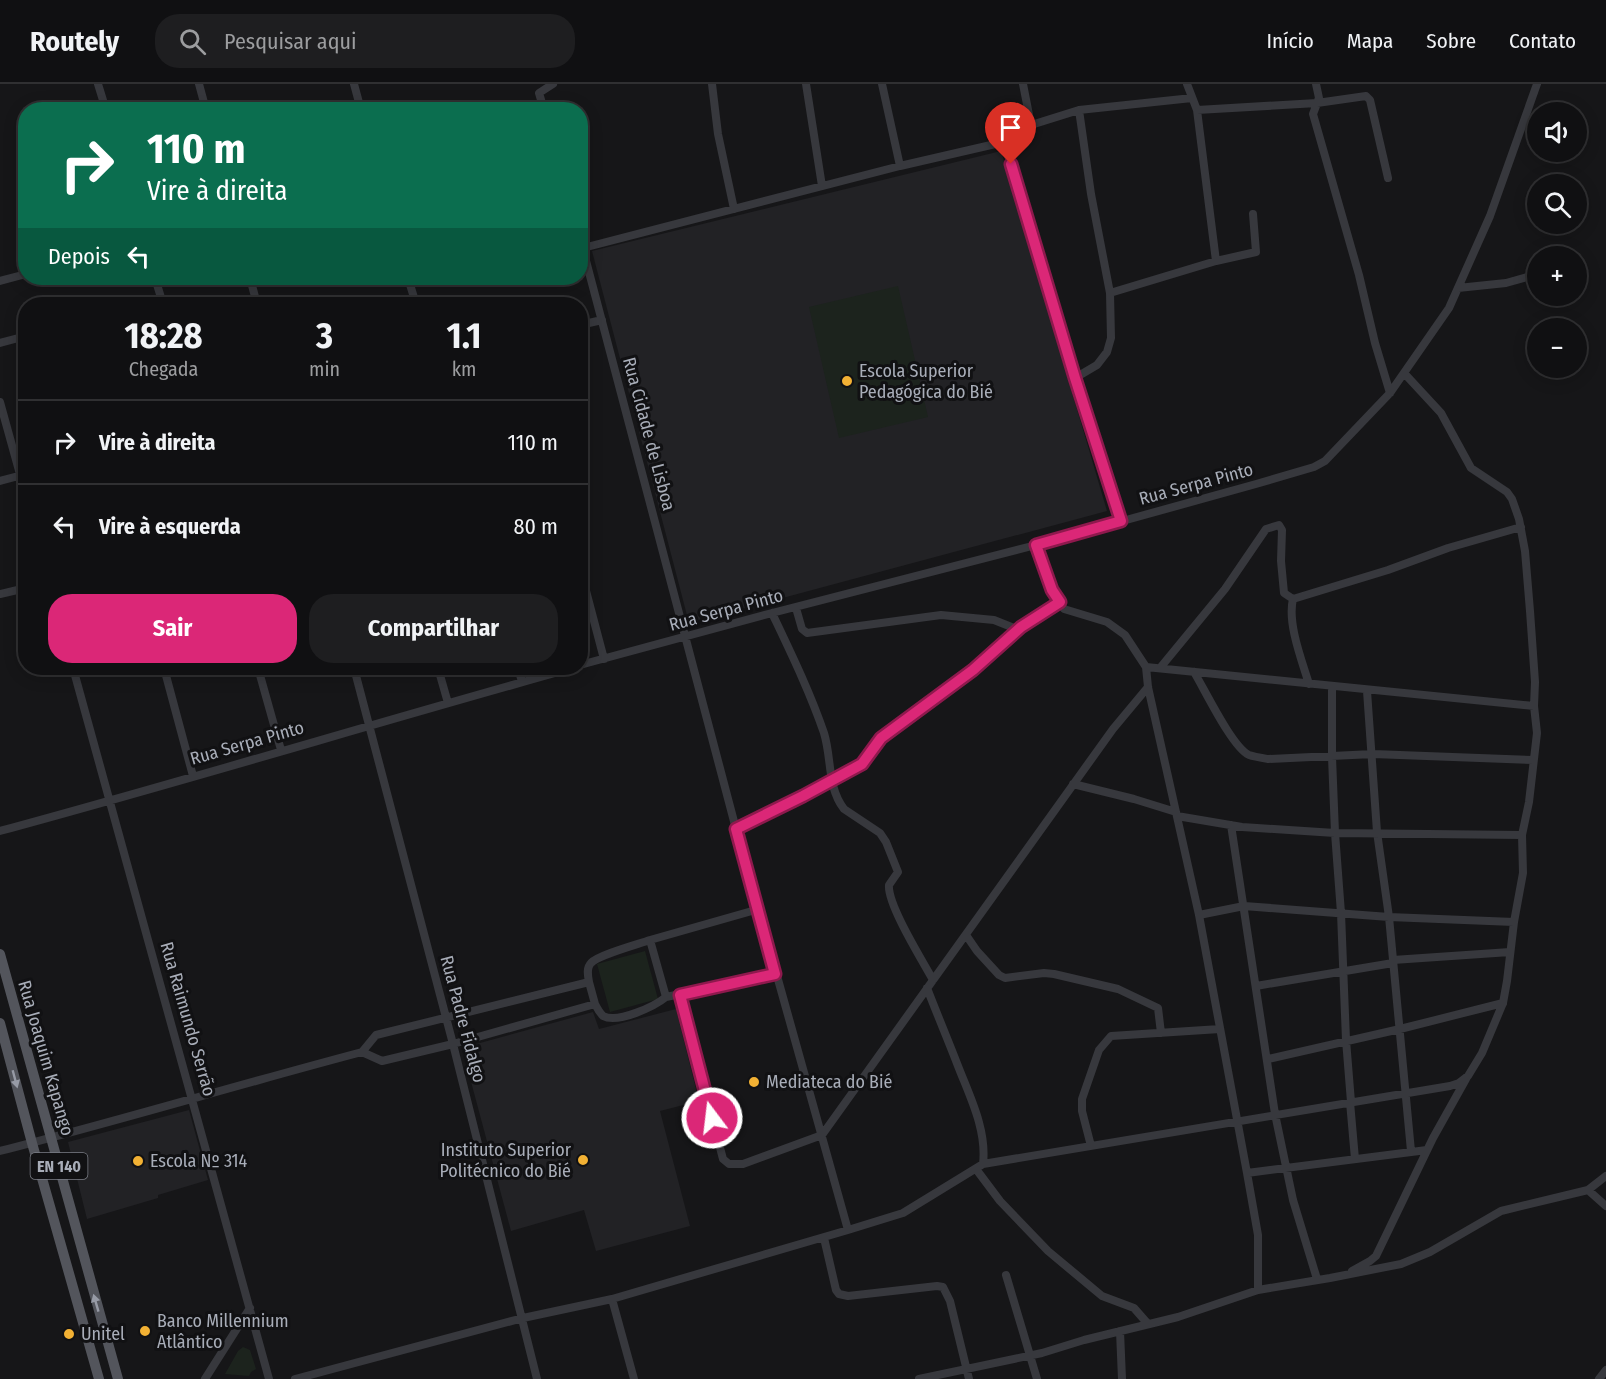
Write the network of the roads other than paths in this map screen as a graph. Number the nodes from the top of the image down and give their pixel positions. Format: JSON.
{"nodes":[{"id":1,"x":98,"y":84,"type":"edge"},
{"id":2,"x":199,"y":84,"type":"edge"},
{"id":3,"x":354,"y":84,"type":"edge"},
{"id":4,"x":535,"y":84,"type":"edge"},
{"id":5,"x":553,"y":84,"type":"edge"},
{"id":6,"x":712,"y":84,"type":"edge"},
{"id":7,"x":806,"y":84,"type":"edge"},
{"id":8,"x":882,"y":84,"type":"edge"},
{"id":9,"x":1023,"y":84,"type":"edge"},
{"id":10,"x":1187,"y":84,"type":"edge"},
{"id":11,"x":1316,"y":84,"type":"edge"},
{"id":12,"x":1537,"y":84,"type":"edge"},
{"id":13,"x":539,"y":93,"type":"junction"},
{"id":14,"x":1192,"y":98,"type":"junction"},
{"id":15,"x":104,"y":102,"type":"edge"},
{"id":16,"x":204,"y":102,"type":"edge"},
{"id":17,"x":359,"y":102,"type":"edge"},
{"id":18,"x":542,"y":102,"type":"edge"},
{"id":19,"x":1317,"y":103,"type":"junction"},
{"id":20,"x":1079,"y":110,"type":"junction"},
{"id":21,"x":1197,"y":110,"type":"junction"},
{"id":22,"x":1031,"y":125,"type":"junction"},
{"id":23,"x":1004,"y":142,"type":"junction"},
{"id":24,"x":900,"y":166,"type":"junction"},
{"id":25,"x":1388,"y":178,"type":"dead end"},
{"id":26,"x":822,"y":186,"type":"junction"},
{"id":27,"x":735,"y":209,"type":"junction"},
{"id":28,"x":1253,"y":214,"type":"dead end"},
{"id":29,"x":588,"y":247,"type":"edge"},
{"id":30,"x":1216,"y":261,"type":"junction"},
{"id":31,"x":588,"y":267,"type":"edge"},
{"id":32,"x":18,"y":276,"type":"edge"},
{"id":33,"x":1527,"y":277,"type":"edge"},
{"id":34,"x":0,"y":281,"type":"edge"},
{"id":35,"x":1458,"y":288,"type":"junction"},
{"id":36,"x":1110,"y":293,"type":"junction"},
{"id":37,"x":602,"y":320,"type":"junction"},
{"id":38,"x":588,"y":323,"type":"edge"},
{"id":39,"x":18,"y":338,"type":"edge"},
{"id":40,"x":0,"y":343,"type":"edge"},
{"id":41,"x":1404,"y":373,"type":"junction"},
{"id":42,"x":1075,"y":378,"type":"junction"},
{"id":43,"x":1390,"y":393,"type":"junction"},
{"id":44,"x":0,"y":402,"type":"edge"},
{"id":45,"x":18,"y":459,"type":"edge"},
{"id":46,"x":18,"y":476,"type":"edge"},
{"id":47,"x":0,"y":481,"type":"edge"},
{"id":48,"x":1121,"y":521,"type":"junction"},
{"id":49,"x":1521,"y":527,"type":"junction"},
{"id":50,"x":1036,"y":545,"type":"junction"},
{"id":51,"x":18,"y":590,"type":"edge"},
{"id":52,"x":0,"y":594,"type":"edge"},
{"id":53,"x":588,"y":598,"type":"edge"},
{"id":54,"x":1293,"y":599,"type":"junction"},
{"id":55,"x":1060,"y":602,"type":"junction"},
{"id":56,"x":796,"y":608,"type":"junction"},
{"id":57,"x":772,"y":613,"type":"junction"},
{"id":58,"x":1019,"y":630,"type":"junction"},
{"id":59,"x":686,"y":638,"type":"junction"},
{"id":60,"x":604,"y":659,"type":"junction"},
{"id":61,"x":588,"y":663,"type":"edge"},
{"id":62,"x":1146,"y":667,"type":"junction"},
{"id":63,"x":1160,"y":668,"type":"junction"},
{"id":64,"x":1194,"y":672,"type":"junction"},
{"id":65,"x":76,"y":675,"type":"edge"},
{"id":66,"x":166,"y":675,"type":"edge"},
{"id":67,"x":260,"y":675,"type":"edge"},
{"id":68,"x":356,"y":675,"type":"edge"},
{"id":69,"x":440,"y":675,"type":"edge"},
{"id":70,"x":520,"y":675,"type":"edge"},
{"id":71,"x":548,"y":675,"type":"edge"},
{"id":72,"x":522,"y":682,"type":"junction"},
{"id":73,"x":1309,"y":684,"type":"junction"},
{"id":74,"x":1148,"y":687,"type":"junction"},
{"id":75,"x":1332,"y":687,"type":"junction"},
{"id":76,"x":1367,"y":691,"type":"junction"},
{"id":77,"x":448,"y":703,"type":"junction"},
{"id":78,"x":1534,"y":706,"type":"junction"},
{"id":79,"x":369,"y":725,"type":"junction"},
{"id":80,"x":281,"y":750,"type":"junction"},
{"id":81,"x":1373,"y":754,"type":"junction"},
{"id":82,"x":1332,"y":757,"type":"junction"},
{"id":83,"x":1533,"y":760,"type":"junction"},
{"id":84,"x":193,"y":776,"type":"junction"},
{"id":85,"x":831,"y":781,"type":"junction"},
{"id":86,"x":1073,"y":784,"type":"junction"},
{"id":87,"x":111,"y":801,"type":"junction"},
{"id":88,"x":1176,"y":814,"type":"junction"},
{"id":89,"x":1231,"y":825,"type":"junction"},
{"id":90,"x":736,"y":829,"type":"junction"},
{"id":91,"x":0,"y":831,"type":"edge"},
{"id":92,"x":1377,"y":832,"type":"junction"},
{"id":93,"x":1335,"y":833,"type":"junction"},
{"id":94,"x":1522,"y":835,"type":"junction"},
{"id":95,"x":1244,"y":906,"type":"junction"},
{"id":96,"x":759,"y":909,"type":"junction"},
{"id":97,"x":1341,"y":913,"type":"junction"},
{"id":98,"x":1199,"y":915,"type":"junction"},
{"id":99,"x":1389,"y":917,"type":"junction"},
{"id":100,"x":1514,"y":922,"type":"junction"},
{"id":101,"x":966,"y":935,"type":"junction"},
{"id":102,"x":650,"y":940,"type":"junction"},
{"id":103,"x":1510,"y":952,"type":"junction"},
{"id":104,"x":0,"y":954,"type":"edge"},
{"id":105,"x":1393,"y":962,"type":"junction"},
{"id":106,"x":1344,"y":970,"type":"junction"},
{"id":107,"x":775,"y":974,"type":"junction"},
{"id":108,"x":933,"y":980,"type":"junction"},
{"id":109,"x":590,"y":982,"type":"junction"},
{"id":110,"x":1256,"y":986,"type":"junction"},
{"id":111,"x":927,"y":988,"type":"junction"},
{"id":112,"x":680,"y":995,"type":"junction"},
{"id":113,"x":666,"y":997,"type":"junction"},
{"id":114,"x":1503,"y":1003,"type":"junction"},
{"id":115,"x":595,"y":1004,"type":"junction"},
{"id":116,"x":446,"y":1017,"type":"junction"},
{"id":117,"x":0,"y":1023,"type":"edge"},
{"id":118,"x":1220,"y":1029,"type":"junction"},
{"id":119,"x":1400,"y":1029,"type":"junction"},
{"id":120,"x":1161,"y":1033,"type":"junction"},
{"id":121,"x":1346,"y":1040,"type":"junction"},
{"id":122,"x":23,"y":1041,"type":"junction"},
{"id":123,"x":453,"y":1044,"type":"junction"},
{"id":124,"x":6,"y":1045,"type":"junction"},
{"id":125,"x":362,"y":1052,"type":"junction"},
{"id":126,"x":1268,"y":1059,"type":"junction"},
{"id":127,"x":1468,"y":1076,"type":"junction"},
{"id":128,"x":1405,"y":1092,"type":"junction"},
{"id":129,"x":193,"y":1098,"type":"junction"},
{"id":130,"x":1351,"y":1102,"type":"junction"},
{"id":131,"x":1275,"y":1114,"type":"junction"},
{"id":132,"x":1237,"y":1123,"type":"junction"},
{"id":133,"x":822,"y":1135,"type":"junction"},
{"id":134,"x":52,"y":1139,"type":"junction"},
{"id":135,"x":32,"y":1143,"type":"junction"},
{"id":136,"x":1091,"y":1146,"type":"junction"},
{"id":137,"x":1427,"y":1150,"type":"junction"},
{"id":138,"x":0,"y":1151,"type":"edge"},
{"id":139,"x":1411,"y":1151,"type":"junction"},
{"id":140,"x":1355,"y":1159,"type":"junction"},
{"id":141,"x":979,"y":1167,"type":"junction"},
{"id":142,"x":1285,"y":1168,"type":"junction"},
{"id":143,"x":1247,"y":1173,"type":"junction"},
{"id":144,"x":1606,"y":1176,"type":"edge"},
{"id":145,"x":1588,"y":1190,"type":"junction"},
{"id":146,"x":1606,"y":1206,"type":"edge"},
{"id":147,"x":848,"y":1230,"type":"junction"},
{"id":148,"x":824,"y":1238,"type":"junction"},
{"id":149,"x":87,"y":1270,"type":"junction"},
{"id":150,"x":1348,"y":1273,"type":"junction"},
{"id":151,"x":69,"y":1275,"type":"junction"},
{"id":152,"x":1006,"y":1275,"type":"dead end"},
{"id":153,"x":1317,"y":1279,"type":"junction"},
{"id":154,"x":1258,"y":1290,"type":"junction"},
{"id":155,"x":612,"y":1299,"type":"junction"},
{"id":156,"x":250,"y":1308,"type":"junction"},
{"id":157,"x":523,"y":1318,"type":"junction"},
{"id":158,"x":1148,"y":1324,"type":"junction"},
{"id":159,"x":1120,"y":1331,"type":"junction"},
{"id":160,"x":1031,"y":1355,"type":"junction"},
{"id":161,"x":1606,"y":1370,"type":"edge"},
{"id":162,"x":967,"y":1374,"type":"edge"},
{"id":163,"x":99,"y":1379,"type":"edge"},
{"id":164,"x":118,"y":1379,"type":"edge"},
{"id":165,"x":205,"y":1379,"type":"edge"},
{"id":166,"x":269,"y":1379,"type":"edge"},
{"id":167,"x":295,"y":1379,"type":"edge"},
{"id":168,"x":537,"y":1379,"type":"edge"},
{"id":169,"x":634,"y":1379,"type":"edge"},
{"id":170,"x":919,"y":1379,"type":"edge"},
{"id":171,"x":1037,"y":1379,"type":"edge"},
{"id":172,"x":1122,"y":1379,"type":"edge"},
{"id":173,"x":1599,"y":1379,"type":"edge"}],
"edges":[{"from":1,"to":15,"type":"street"},
{"from":2,"to":16,"type":"street"},
{"from":3,"to":17,"type":"street"},
{"from":4,"to":13,"type":"street"},
{"from":5,"to":13,"type":"street"},
{"from":6,"to":27,"type":"street"},
{"from":7,"to":26,"type":"street"},
{"from":8,"to":24,"type":"street"},
{"from":9,"to":22,"type":"street"},
{"from":10,"to":14,"type":"street"},
{"from":11,"to":19,"type":"street"},
{"from":12,"to":35,"type":"street","name":"Rua Serpa Pinto"},
{"from":13,"to":18,"type":"street"},
{"from":14,"to":20,"type":"street"},
{"from":14,"to":21,"type":"street"},
{"from":19,"to":21,"type":"street"},
{"from":19,"to":25,"type":"street"},
{"from":19,"to":43,"type":"street"},
{"from":20,"to":22,"type":"street"},
{"from":20,"to":36,"type":"street"},
{"from":21,"to":30,"type":"street"},
{"from":22,"to":23,"type":"street"},
{"from":23,"to":24,"type":"street"},
{"from":23,"to":42,"type":"street"},
{"from":24,"to":26,"type":"street"},
{"from":26,"to":27,"type":"street"},
{"from":27,"to":29,"type":"street"},
{"from":28,"to":30,"type":"street"},
{"from":30,"to":36,"type":"street"},
{"from":31,"to":37,"type":"street","name":"Rua Cidade de Lisboa"},
{"from":32,"to":34,"type":"street"},
{"from":33,"to":35,"type":"street"},
{"from":35,"to":41,"type":"street","name":"Rua Serpa Pinto"},
{"from":36,"to":42,"type":"street"},
{"from":37,"to":38,"type":"street"},
{"from":37,"to":59,"type":"street","name":"Rua Cidade de Lisboa"},
{"from":39,"to":40,"type":"street"},
{"from":41,"to":43,"type":"street","name":"Rua Serpa Pinto"},
{"from":41,"to":49,"type":"street"},
{"from":42,"to":48,"type":"street"},
{"from":43,"to":48,"type":"street","name":"Rua Serpa Pinto"},
{"from":44,"to":45,"type":"street"},
{"from":46,"to":47,"type":"street"},
{"from":48,"to":50,"type":"street","name":"Rua Serpa Pinto"},
{"from":49,"to":54,"type":"street"},
{"from":49,"to":78,"type":"street"},
{"from":50,"to":55,"type":"street"},
{"from":50,"to":56,"type":"street","name":"Rua Serpa Pinto"},
{"from":51,"to":52,"type":"street"},
{"from":53,"to":60,"type":"street"},
{"from":54,"to":63,"type":"street"},
{"from":54,"to":73,"type":"street"},
{"from":55,"to":58,"type":"street"},
{"from":55,"to":62,"type":"street"},
{"from":56,"to":57,"type":"street","name":"Rua Serpa Pinto"},
{"from":56,"to":58,"type":"street"},
{"from":57,"to":59,"type":"street","name":"Rua Serpa Pinto"},
{"from":57,"to":85,"type":"street"},
{"from":58,"to":85,"type":"street"},
{"from":59,"to":60,"type":"street","name":"Rua Serpa Pinto"},
{"from":59,"to":90,"type":"street","name":"Rua Cidade de Lisboa"},
{"from":60,"to":61,"type":"street","name":"Rua Serpa Pinto"},
{"from":62,"to":63,"type":"street"},
{"from":62,"to":74,"type":"street"},
{"from":63,"to":64,"type":"street"},
{"from":64,"to":73,"type":"street"},
{"from":64,"to":82,"type":"street"},
{"from":65,"to":87,"type":"street","name":"Rua Raimundo Serrão"},
{"from":66,"to":84,"type":"street"},
{"from":67,"to":80,"type":"street"},
{"from":68,"to":79,"type":"street","name":"Rua Padre Fidalgo"},
{"from":69,"to":77,"type":"street"},
{"from":70,"to":72,"type":"street"},
{"from":71,"to":72,"type":"street","name":"Rua Serpa Pinto"},
{"from":72,"to":77,"type":"street","name":"Rua Serpa Pinto"},
{"from":73,"to":75,"type":"street"},
{"from":74,"to":86,"type":"street"},
{"from":74,"to":88,"type":"street"},
{"from":75,"to":76,"type":"street"},
{"from":75,"to":82,"type":"street"},
{"from":76,"to":78,"type":"street"},
{"from":76,"to":81,"type":"street"},
{"from":77,"to":79,"type":"street","name":"Rua Serpa Pinto"},
{"from":78,"to":83,"type":"street"},
{"from":79,"to":80,"type":"street","name":"Rua Serpa Pinto"},
{"from":79,"to":116,"type":"street","name":"Rua Padre Fidalgo"},
{"from":80,"to":84,"type":"street","name":"Rua Serpa Pinto"},
{"from":81,"to":82,"type":"street"},
{"from":81,"to":83,"type":"street"},
{"from":81,"to":92,"type":"street"},
{"from":82,"to":93,"type":"street"},
{"from":83,"to":94,"type":"street"},
{"from":84,"to":87,"type":"street","name":"Rua Serpa Pinto"},
{"from":85,"to":90,"type":"street"},
{"from":85,"to":108,"type":"street"},
{"from":86,"to":88,"type":"street"},
{"from":86,"to":101,"type":"street"},
{"from":87,"to":91,"type":"street","name":"Rua Serpa Pinto"},
{"from":87,"to":129,"type":"street","name":"Rua Raimundo Serrão"},
{"from":88,"to":89,"type":"street"},
{"from":88,"to":98,"type":"street"},
{"from":89,"to":93,"type":"street"},
{"from":89,"to":95,"type":"street"},
{"from":90,"to":96,"type":"street","name":"Rua Cidade de Lisboa"},
{"from":92,"to":93,"type":"street"},
{"from":92,"to":94,"type":"street"},
{"from":92,"to":99,"type":"street"},
{"from":93,"to":97,"type":"street"},
{"from":94,"to":100,"type":"street"},
{"from":95,"to":97,"type":"street"},
{"from":95,"to":98,"type":"street"},
{"from":95,"to":110,"type":"street"},
{"from":96,"to":102,"type":"street"},
{"from":96,"to":107,"type":"street","name":"Rua Cidade de Lisboa"},
{"from":97,"to":99,"type":"street"},
{"from":97,"to":106,"type":"street"},
{"from":98,"to":118,"type":"street"},
{"from":99,"to":100,"type":"street"},
{"from":99,"to":105,"type":"street"},
{"from":100,"to":103,"type":"street"},
{"from":101,"to":108,"type":"street"},
{"from":101,"to":120,"type":"street"},
{"from":102,"to":109,"type":"street"},
{"from":102,"to":113,"type":"street"},
{"from":103,"to":105,"type":"street"},
{"from":103,"to":114,"type":"street"},
{"from":104,"to":122,"type":"main road","name":"Rua Joaquim Kapango","number":"EN 140"},
{"from":105,"to":106,"type":"street"},
{"from":105,"to":119,"type":"street"},
{"from":106,"to":110,"type":"street"},
{"from":106,"to":121,"type":"street"},
{"from":107,"to":112,"type":"street"},
{"from":107,"to":133,"type":"street","name":"Rua Cidade de Lisboa"},
{"from":108,"to":111,"type":"street"},
{"from":109,"to":115,"type":"street"},
{"from":109,"to":116,"type":"street"},
{"from":110,"to":126,"type":"street"},
{"from":111,"to":133,"type":"street"},
{"from":111,"to":141,"type":"street"},
{"from":112,"to":113,"type":"street"},
{"from":112,"to":133,"type":"street"},
{"from":113,"to":115,"type":"street"},
{"from":114,"to":119,"type":"street"},
{"from":114,"to":127,"type":"street"},
{"from":115,"to":123,"type":"street"},
{"from":116,"to":123,"type":"street","name":"Rua Padre Fidalgo"},
{"from":116,"to":125,"type":"street"},
{"from":117,"to":124,"type":"main road","name":"Rua Joaquim Kapango","number":"EN 140"},
{"from":118,"to":120,"type":"street"},
{"from":118,"to":132,"type":"street"},
{"from":119,"to":121,"type":"street"},
{"from":119,"to":128,"type":"street"},
{"from":120,"to":136,"type":"street"},
{"from":121,"to":126,"type":"street"},
{"from":121,"to":130,"type":"street"},
{"from":122,"to":124,"type":"main road"},
{"from":122,"to":134,"type":"main road","name":"Rua Joaquim Kapango","number":"EN 140"},
{"from":123,"to":125,"type":"street"},
{"from":123,"to":157,"type":"street","name":"Rua Padre Fidalgo"},
{"from":124,"to":135,"type":"main road","name":"Rua Joaquim Kapango","number":"EN 140","one_way":true},
{"from":125,"to":129,"type":"street"},
{"from":126,"to":131,"type":"street"},
{"from":127,"to":128,"type":"street"},
{"from":127,"to":137,"type":"street"},
{"from":128,"to":130,"type":"street"},
{"from":128,"to":139,"type":"street"},
{"from":129,"to":134,"type":"street"},
{"from":129,"to":156,"type":"street","name":"Rua Raimundo Serrão"},
{"from":130,"to":131,"type":"street"},
{"from":130,"to":140,"type":"street"},
{"from":131,"to":132,"type":"street"},
{"from":131,"to":142,"type":"street"},
{"from":132,"to":136,"type":"street"},
{"from":132,"to":143,"type":"street"},
{"from":133,"to":147,"type":"street","name":"Rua Cidade de Lisboa"},
{"from":134,"to":135,"type":"street"},
{"from":134,"to":149,"type":"main road","name":"Rua Joaquim Kapango","number":"EN 140"},
{"from":135,"to":138,"type":"street"},
{"from":135,"to":151,"type":"main road","name":"Rua Joaquim Kapango","number":"EN 140"},
{"from":136,"to":141,"type":"street"},
{"from":137,"to":139,"type":"street"},
{"from":137,"to":150,"type":"street"},
{"from":139,"to":140,"type":"street"},
{"from":140,"to":142,"type":"street"},
{"from":141,"to":147,"type":"street"},
{"from":141,"to":158,"type":"street"},
{"from":142,"to":143,"type":"street"},
{"from":142,"to":153,"type":"street"},
{"from":143,"to":154,"type":"street"},
{"from":144,"to":145,"type":"street"},
{"from":145,"to":146,"type":"street"},
{"from":145,"to":150,"type":"street"},
{"from":147,"to":148,"type":"street"},
{"from":148,"to":155,"type":"street"},
{"from":148,"to":162,"type":"street"},
{"from":149,"to":151,"type":"main road"},
{"from":164,"to":149,"type":"main road","name":"Rua Joaquim Kapango","number":"EN 140","one_way":true},
{"from":150,"to":153,"type":"street"},
{"from":151,"to":163,"type":"main road","name":"Rua Joaquim Kapango","number":"EN 140"},
{"from":152,"to":160,"type":"street"},
{"from":153,"to":154,"type":"street"},
{"from":154,"to":158,"type":"street"},
{"from":155,"to":157,"type":"street"},
{"from":155,"to":169,"type":"street"},
{"from":156,"to":165,"type":"street"},
{"from":156,"to":166,"type":"street","name":"Rua Raimundo Serrão"},
{"from":157,"to":167,"type":"street"},
{"from":157,"to":168,"type":"street","name":"Rua Padre Fidalgo"},
{"from":158,"to":159,"type":"street"},
{"from":159,"to":160,"type":"street"},
{"from":159,"to":172,"type":"street"},
{"from":160,"to":162,"type":"street"},
{"from":160,"to":171,"type":"street"},
{"from":161,"to":173,"type":"street"},
{"from":162,"to":170,"type":"street"}]}
